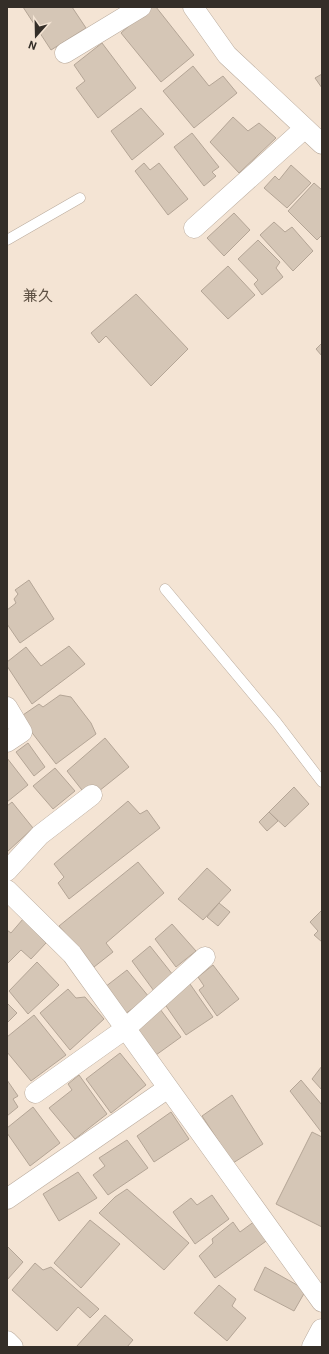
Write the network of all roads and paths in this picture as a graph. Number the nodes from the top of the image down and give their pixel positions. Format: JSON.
{"nodes":[{"id":1,"x":141,"y":7,"type":"edge"},
{"id":2,"x":193,"y":7,"type":"edge"},
{"id":3,"x":65,"y":53,"type":"dead end"},
{"id":4,"x":305,"y":128,"type":"junction"},
{"id":5,"x":322,"y":144,"type":"edge"},
{"id":6,"x":80,"y":198,"type":"dead end"},
{"id":7,"x":194,"y":228,"type":"dead end"},
{"id":8,"x":7,"y":240,"type":"edge"},
{"id":9,"x":165,"y":589,"type":"dead end"},
{"id":10,"x":7,"y":707,"type":"edge"},
{"id":11,"x":7,"y":742,"type":"edge"},
{"id":12,"x":322,"y":782,"type":"edge"},
{"id":13,"x":92,"y":796,"type":"dead end"},
{"id":14,"x":7,"y":871,"type":"edge"},
{"id":15,"x":7,"y":890,"type":"edge"},
{"id":16,"x":205,"y":957,"type":"dead end"},
{"id":17,"x":125,"y":1029,"type":"junction"},
{"id":18,"x":168,"y":1088,"type":"junction"},
{"id":19,"x":35,"y":1093,"type":"dead end"},
{"id":20,"x":7,"y":1199,"type":"edge"},
{"id":21,"x":322,"y":1302,"type":"edge"},
{"id":22,"x":322,"y":1330,"type":"edge"},
{"id":23,"x":7,"y":1341,"type":"edge"},
{"id":24,"x":13,"y":1347,"type":"edge"},
{"id":25,"x":313,"y":1347,"type":"edge"}],
"edges":[{"from":1,"to":3,"type":"street"},
{"from":2,"to":4,"type":"street"},
{"from":4,"to":5,"type":"street"},
{"from":4,"to":7,"type":"street"},
{"from":6,"to":8,"type":"lane"},
{"from":9,"to":12,"type":"lane"},
{"from":10,"to":11,"type":"street"},
{"from":13,"to":14,"type":"street"},
{"from":15,"to":17,"type":"street"},
{"from":16,"to":17,"type":"street"},
{"from":17,"to":18,"type":"street"},
{"from":17,"to":19,"type":"street"},
{"from":18,"to":20,"type":"street"},
{"from":18,"to":21,"type":"street"},
{"from":22,"to":25,"type":"highway"},
{"from":23,"to":24,"type":"street"}]}
